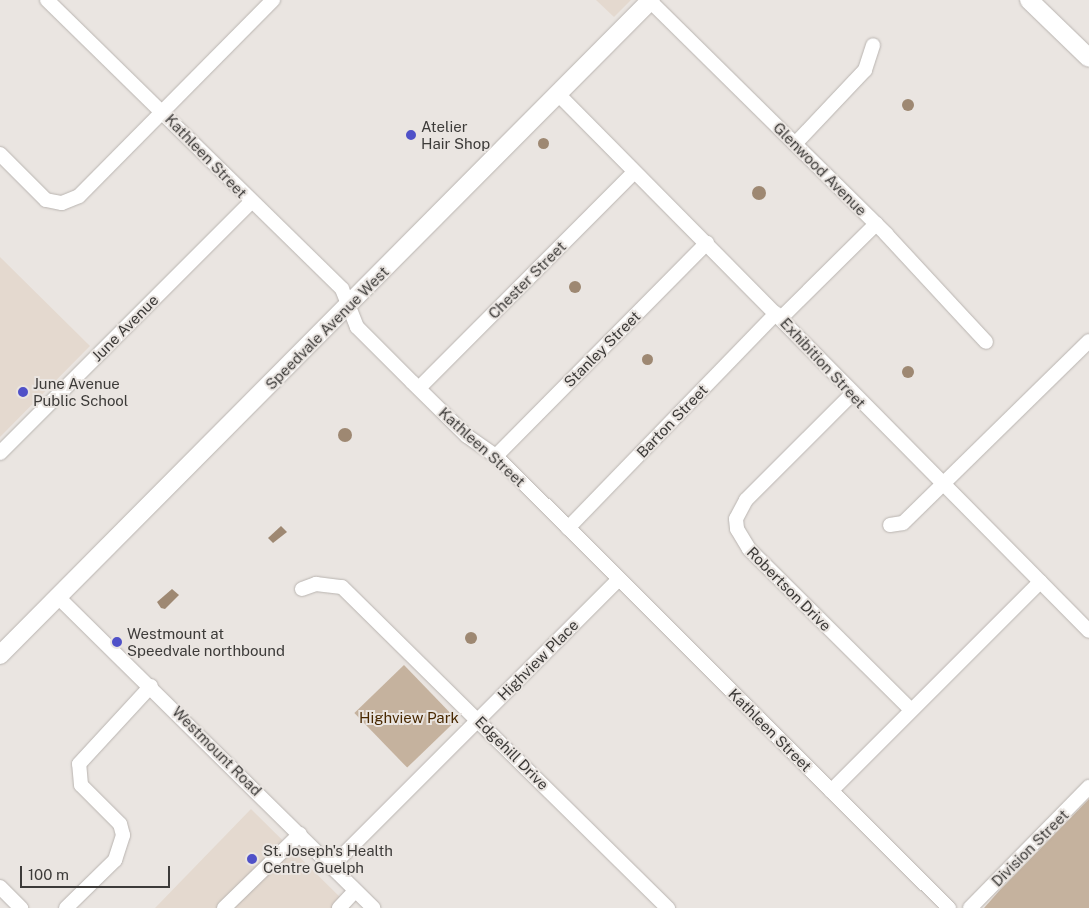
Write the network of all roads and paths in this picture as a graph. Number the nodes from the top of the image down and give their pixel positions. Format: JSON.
{"nodes":[{"id":1,"x":47,"y":0,"type":"edge"},
{"id":2,"x":651,"y":0,"type":"edge"},
{"id":3,"x":1029,"y":0,"type":"edge"},
{"id":4,"x":267,"y":2,"type":"edge"},
{"id":5,"x":873,"y":45,"type":"dead end"},
{"id":6,"x":1089,"y":58,"type":"edge"},
{"id":7,"x":558,"y":94,"type":"junction"},
{"id":8,"x":163,"y":112,"type":"junction"},
{"id":9,"x":795,"y":144,"type":"junction"},
{"id":10,"x":0,"y":154,"type":"edge"},
{"id":11,"x":634,"y":172,"type":"junction"},
{"id":12,"x":251,"y":202,"type":"junction"},
{"id":13,"x":876,"y":224,"type":"junction"},
{"id":14,"x":707,"y":243,"type":"junction"},
{"id":15,"x":347,"y":308,"type":"junction"},
{"id":16,"x":779,"y":316,"type":"junction"},
{"id":17,"x":1089,"y":341,"type":"edge"},
{"id":18,"x":986,"y":342,"type":"dead end"},
{"id":19,"x":419,"y":388,"type":"junction"},
{"id":20,"x":852,"y":394,"type":"junction"},
{"id":21,"x":0,"y":453,"type":"edge"},
{"id":22,"x":496,"y":456,"type":"junction"},
{"id":23,"x":944,"y":485,"type":"junction"},
{"id":24,"x":890,"y":525,"type":"dead end"},
{"id":25,"x":568,"y":528,"type":"junction"},
{"id":26,"x":618,"y":580,"type":"junction"},
{"id":27,"x":1040,"y":582,"type":"junction"},
{"id":28,"x":302,"y":589,"type":"dead end"},
{"id":29,"x":58,"y":596,"type":"junction"},
{"id":30,"x":1089,"y":632,"type":"edge"},
{"id":31,"x":0,"y":655,"type":"edge"},
{"id":32,"x":152,"y":686,"type":"junction"},
{"id":33,"x":911,"y":710,"type":"junction"},
{"id":34,"x":479,"y":720,"type":"junction"},
{"id":35,"x":1089,"y":787,"type":"edge"},
{"id":36,"x":832,"y":791,"type":"junction"},
{"id":37,"x":300,"y":834,"type":"junction"},
{"id":38,"x":331,"y":867,"type":"junction"},
{"id":39,"x":0,"y":887,"type":"edge"},
{"id":40,"x":356,"y":891,"type":"junction"},
{"id":41,"x":21,"y":908,"type":"edge"},
{"id":42,"x":66,"y":908,"type":"edge"},
{"id":43,"x":224,"y":908,"type":"edge"},
{"id":44,"x":339,"y":908,"type":"edge"},
{"id":45,"x":372,"y":908,"type":"edge"},
{"id":46,"x":668,"y":908,"type":"edge"},
{"id":47,"x":949,"y":908,"type":"edge"},
{"id":48,"x":970,"y":908,"type":"edge"}],
"edges":[{"from":1,"to":8,"type":"street","name":"Kathleen Street"},
{"from":2,"to":7,"type":"main road","name":"Speedvale Avenue West"},
{"from":2,"to":9,"type":"street","name":"Glenwood Avenue"},
{"from":3,"to":6,"type":"main road"},
{"from":4,"to":8,"type":"street"},
{"from":5,"to":9,"type":"street"},
{"from":7,"to":11,"type":"street","name":"Exhibition Street"},
{"from":7,"to":15,"type":"main road","name":"Speedvale Avenue West"},
{"from":8,"to":10,"type":"street"},
{"from":8,"to":12,"type":"street","name":"Kathleen Street"},
{"from":9,"to":13,"type":"street","name":"Glenwood Avenue"},
{"from":11,"to":14,"type":"street","name":"Exhibition Street"},
{"from":11,"to":19,"type":"street","name":"Chester Street"},
{"from":12,"to":15,"type":"street","name":"Kathleen Street"},
{"from":12,"to":21,"type":"street","name":"June Avenue"},
{"from":13,"to":16,"type":"street","name":"Barton Street"},
{"from":13,"to":18,"type":"street","name":"Glenwood Avenue"},
{"from":14,"to":16,"type":"street","name":"Exhibition Street"},
{"from":14,"to":22,"type":"street","name":"Stanley Street"},
{"from":15,"to":19,"type":"street","name":"Kathleen Street"},
{"from":15,"to":29,"type":"main road","name":"Speedvale Avenue West"},
{"from":16,"to":20,"type":"street","name":"Exhibition Street"},
{"from":16,"to":25,"type":"street","name":"Barton Street"},
{"from":17,"to":23,"type":"street"},
{"from":19,"to":22,"type":"street","name":"Kathleen Street"},
{"from":20,"to":23,"type":"street","name":"Exhibition Street"},
{"from":20,"to":33,"type":"street","name":"Robertson Drive"},
{"from":22,"to":25,"type":"street","name":"Kathleen Street"},
{"from":23,"to":24,"type":"street"},
{"from":23,"to":27,"type":"street","name":"Exhibition Street"},
{"from":25,"to":26,"type":"street","name":"Kathleen Street"},
{"from":26,"to":34,"type":"street","name":"Highview Place"},
{"from":26,"to":36,"type":"street","name":"Kathleen Street"},
{"from":27,"to":30,"type":"street","name":"Exhibition Street"},
{"from":27,"to":33,"type":"street"},
{"from":28,"to":34,"type":"street","name":"Edgehill Drive"},
{"from":29,"to":31,"type":"main road","name":"Speedvale Avenue West"},
{"from":29,"to":32,"type":"street","name":"Westmount Road"},
{"from":32,"to":37,"type":"street","name":"Westmount Road"},
{"from":32,"to":42,"type":"street"},
{"from":33,"to":36,"type":"street"},
{"from":34,"to":38,"type":"street","name":"Highview Place"},
{"from":34,"to":46,"type":"street","name":"Edgehill Drive"},
{"from":35,"to":48,"type":"street","name":"Division Street"},
{"from":36,"to":47,"type":"street","name":"Kathleen Street"},
{"from":37,"to":38,"type":"street","name":"Westmount Road"},
{"from":37,"to":43,"type":"street"},
{"from":38,"to":40,"type":"street","name":"Westmount Road"},
{"from":39,"to":41,"type":"street"},
{"from":40,"to":44,"type":"street"},
{"from":40,"to":45,"type":"street","name":"Westmount Road"}]}
